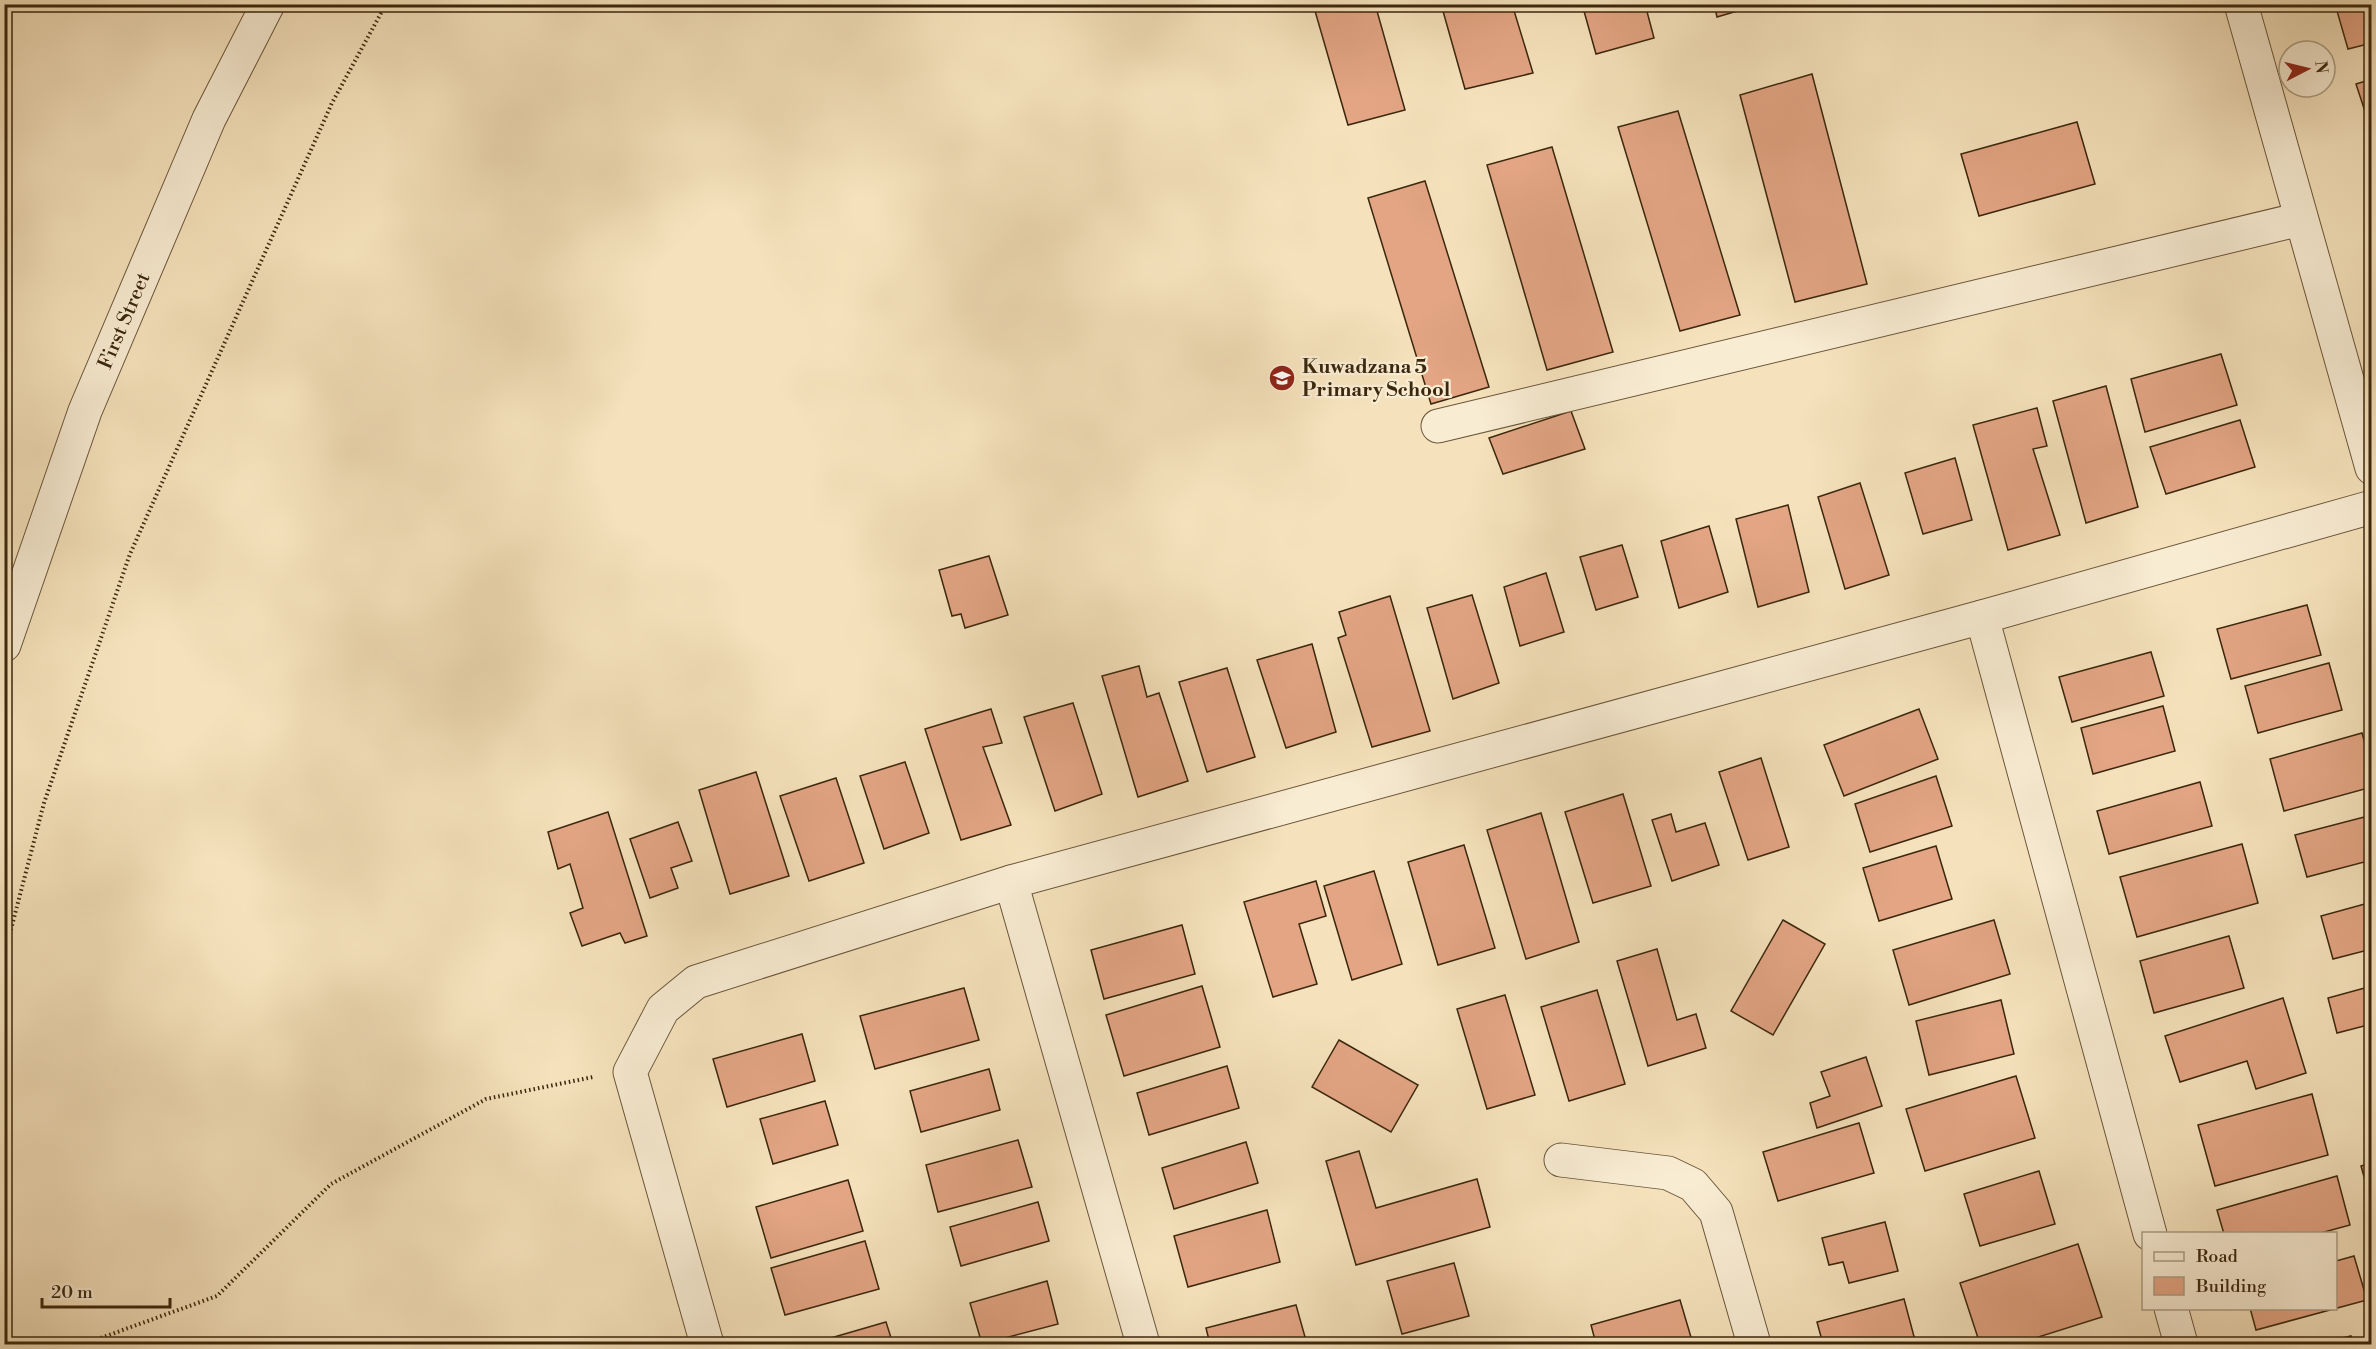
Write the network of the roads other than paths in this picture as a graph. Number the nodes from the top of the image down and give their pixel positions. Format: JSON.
{"nodes":[{"id":1,"x":268,"y":4,"type":"edge"},
{"id":2,"x":2241,"y":4,"type":"edge"},
{"id":3,"x":2301,"y":219,"type":"junction"},
{"id":4,"x":1438,"y":426,"type":"dead end"},
{"id":5,"x":2372,"y":468,"type":"edge"},
{"id":6,"x":2372,"y":507,"type":"edge"},
{"id":7,"x":1982,"y":617,"type":"junction"},
{"id":8,"x":4,"y":645,"type":"edge"},
{"id":9,"x":1011,"y":882,"type":"junction"},
{"id":10,"x":1561,"y":1160,"type":"dead end"},
{"id":11,"x":2150,"y":1232,"type":"edge"},
{"id":12,"x":2172,"y":1310,"type":"edge"},
{"id":13,"x":707,"y":1344,"type":"edge"},
{"id":14,"x":1143,"y":1344,"type":"edge"},
{"id":15,"x":1754,"y":1344,"type":"edge"},
{"id":16,"x":2181,"y":1344,"type":"edge"}],
"edges":[{"from":1,"to":8,"type":"street","name":"First Street"},
{"from":2,"to":3,"type":"street"},
{"from":3,"to":4,"type":"street"},
{"from":3,"to":5,"type":"street"},
{"from":6,"to":7,"type":"street"},
{"from":7,"to":9,"type":"street"},
{"from":7,"to":11,"type":"street"},
{"from":9,"to":13,"type":"street"},
{"from":9,"to":14,"type":"street"},
{"from":10,"to":15,"type":"street"},
{"from":12,"to":16,"type":"street"}]}
